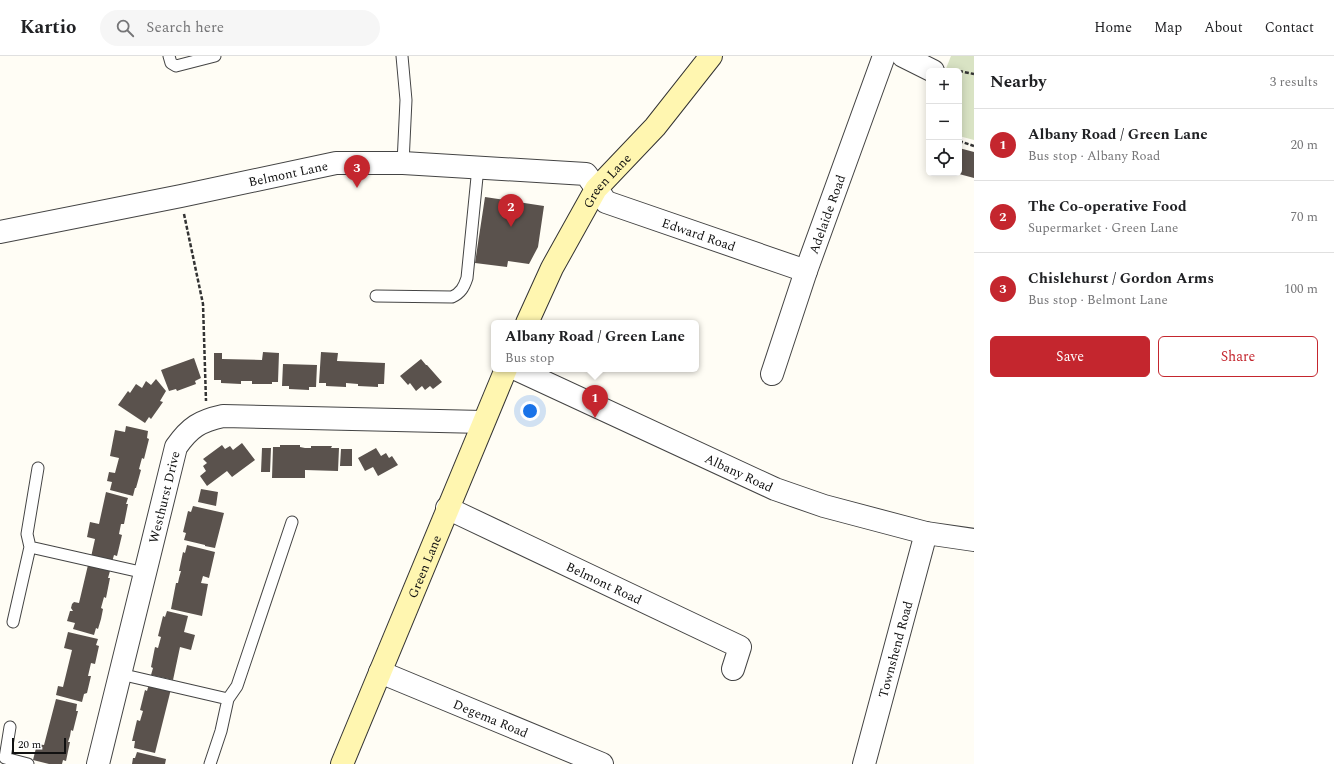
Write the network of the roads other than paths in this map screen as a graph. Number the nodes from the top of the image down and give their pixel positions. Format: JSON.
{"nodes":[{"id":1,"x":169,"y":56,"type":"edge"},
{"id":2,"x":215,"y":56,"type":"edge"},
{"id":3,"x":402,"y":56,"type":"edge"},
{"id":4,"x":710,"y":56,"type":"edge"},
{"id":5,"x":884,"y":56,"type":"edge"},
{"id":6,"x":903,"y":56,"type":"edge"},
{"id":7,"x":926,"y":68,"type":"edge"},
{"id":8,"x":403,"y":163,"type":"junction"},
{"id":9,"x":478,"y":167,"type":"junction"},
{"id":10,"x":596,"y":189,"type":"junction"},
{"id":11,"x":0,"y":232,"type":"edge"},
{"id":12,"x":806,"y":271,"type":"junction"},
{"id":13,"x":376,"y":296,"type":"dead end"},
{"id":14,"x":528,"y":320,"type":"edge"},
{"id":15,"x":505,"y":372,"type":"edge"},
{"id":16,"x":522,"y":372,"type":"edge"},
{"id":17,"x":772,"y":374,"type":"dead end"},
{"id":18,"x":484,"y":422,"type":"junction"},
{"id":19,"x":38,"y":468,"type":"dead end"},
{"id":20,"x":448,"y":508,"type":"junction"},
{"id":21,"x":292,"y":522,"type":"dead end"},
{"id":22,"x":926,"y":533,"type":"junction"},
{"id":23,"x":974,"y":540,"type":"edge"},
{"id":24,"x":30,"y":546,"type":"junction"},
{"id":25,"x":145,"y":573,"type":"junction"},
{"id":26,"x":13,"y":622,"type":"dead end"},
{"id":27,"x":733,"y":669,"type":"dead end"},
{"id":28,"x":380,"y":672,"type":"junction"},
{"id":29,"x":120,"y":674,"type":"junction"},
{"id":30,"x":228,"y":699,"type":"junction"},
{"id":31,"x":10,"y":727,"type":"dead end"},
{"id":32,"x":5,"y":761,"type":"edge"},
{"id":33,"x":28,"y":764,"type":"edge"},
{"id":34,"x":98,"y":764,"type":"edge"},
{"id":35,"x":210,"y":764,"type":"edge"},
{"id":36,"x":342,"y":764,"type":"edge"},
{"id":37,"x":602,"y":764,"type":"edge"},
{"id":38,"x":864,"y":764,"type":"edge"}],
"edges":[{"from":1,"to":2,"type":"lane"},
{"from":3,"to":8,"type":"lane"},
{"from":4,"to":10,"type":"main road","name":"Green Lane"},
{"from":5,"to":12,"type":"street","name":"Adelaide Road"},
{"from":6,"to":7,"type":"street"},
{"from":8,"to":9,"type":"street","name":"Belmont Lane"},
{"from":8,"to":11,"type":"street","name":"Belmont Lane"},
{"from":9,"to":10,"type":"street","name":"Belmont Lane"},
{"from":9,"to":13,"type":"lane"},
{"from":10,"to":12,"type":"street","name":"Edward Road"},
{"from":10,"to":14,"type":"main road","name":"Green Lane"},
{"from":12,"to":17,"type":"street","name":"Adelaide Road"},
{"from":15,"to":18,"type":"main road","name":"Green Lane"},
{"from":16,"to":22,"type":"street","name":"Albany Road"},
{"from":18,"to":20,"type":"main road","name":"Green Lane"},
{"from":18,"to":25,"type":"street","name":"Westhurst Drive"},
{"from":19,"to":24,"type":"lane"},
{"from":20,"to":27,"type":"street","name":"Belmont Road"},
{"from":20,"to":28,"type":"main road","name":"Green Lane"},
{"from":21,"to":30,"type":"lane"},
{"from":22,"to":23,"type":"street","name":"Albany Road"},
{"from":22,"to":38,"type":"street","name":"Townshend Road"},
{"from":24,"to":25,"type":"lane"},
{"from":24,"to":26,"type":"lane"},
{"from":25,"to":29,"type":"street","name":"Westhurst Drive"},
{"from":28,"to":36,"type":"main road","name":"Green Lane"},
{"from":28,"to":37,"type":"street","name":"Degema Road"},
{"from":29,"to":30,"type":"lane"},
{"from":29,"to":34,"type":"street","name":"Westhurst Drive"},
{"from":30,"to":35,"type":"lane"},
{"from":31,"to":32,"type":"lane"},
{"from":32,"to":33,"type":"lane"}]}
